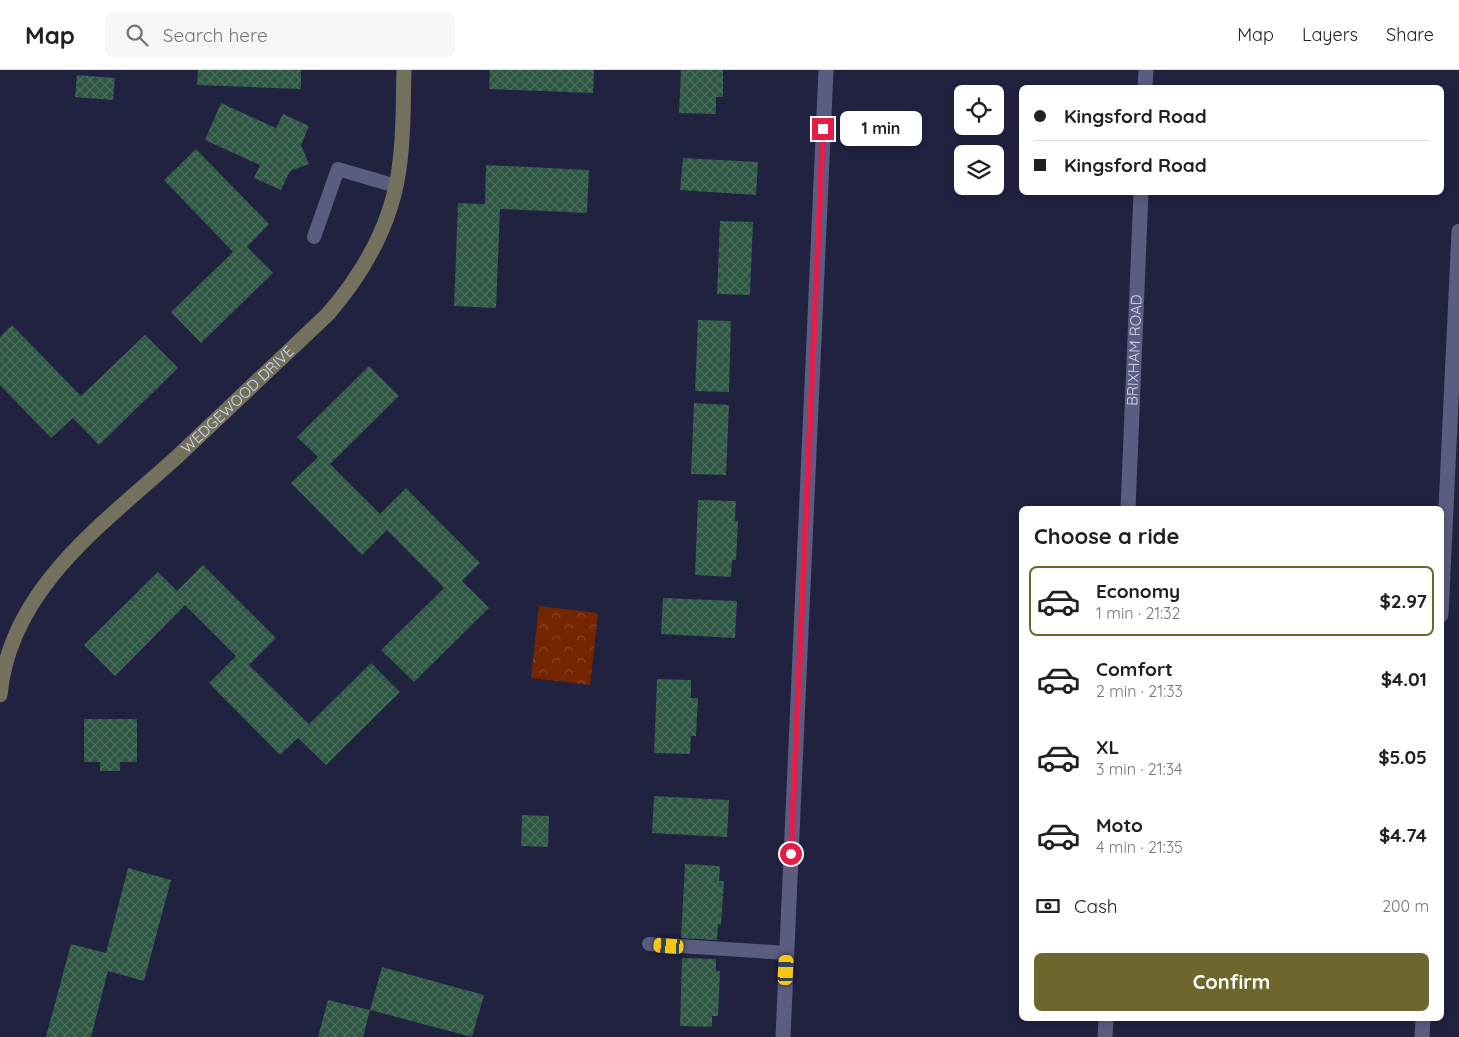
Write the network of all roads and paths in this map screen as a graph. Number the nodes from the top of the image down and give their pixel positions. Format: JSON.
{"nodes":[{"id":1,"x":404,"y":70,"type":"edge"},
{"id":2,"x":826,"y":70,"type":"edge"},
{"id":3,"x":1146,"y":70,"type":"edge"},
{"id":4,"x":1145,"y":85,"type":"edge"},
{"id":5,"x":396,"y":186,"type":"junction"},
{"id":6,"x":1141,"y":195,"type":"edge"},
{"id":7,"x":1459,"y":231,"type":"edge"},
{"id":8,"x":314,"y":237,"type":"dead end"},
{"id":9,"x":1128,"y":506,"type":"edge"},
{"id":10,"x":1444,"y":552,"type":"edge"},
{"id":11,"x":0,"y":695,"type":"edge"},
{"id":12,"x":649,"y":944,"type":"dead end"},
{"id":13,"x":787,"y":953,"type":"junction"},
{"id":14,"x":1106,"y":1021,"type":"edge"},
{"id":15,"x":1423,"y":1021,"type":"edge"},
{"id":16,"x":783,"y":1037,"type":"edge"},
{"id":17,"x":1105,"y":1037,"type":"edge"},
{"id":18,"x":1422,"y":1037,"type":"edge"}],
"edges":[{"from":1,"to":5,"type":"street","name":"WEDGEWOOD DRIVE"},
{"from":2,"to":13,"type":"street"},
{"from":3,"to":4,"type":"street"},
{"from":5,"to":8,"type":"lane"},
{"from":5,"to":11,"type":"street","name":"WEDGEWOOD DRIVE"},
{"from":6,"to":9,"type":"street","name":"BRIXHAM ROAD"},
{"from":7,"to":10,"type":"street"},
{"from":12,"to":13,"type":"lane"},
{"from":13,"to":16,"type":"street"},
{"from":14,"to":17,"type":"street"},
{"from":15,"to":18,"type":"street"}]}
